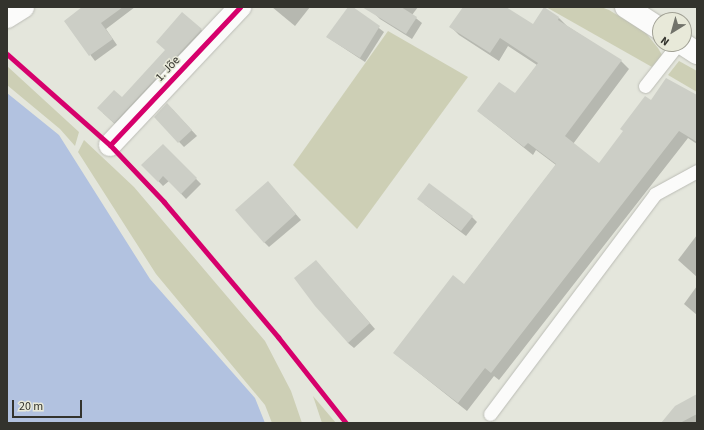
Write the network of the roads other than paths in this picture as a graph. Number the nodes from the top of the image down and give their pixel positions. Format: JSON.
{"nodes":[{"id":1,"x":23,"y":7,"type":"edge"},
{"id":2,"x":240,"y":7,"type":"edge"},
{"id":3,"x":626,"y":7,"type":"edge"},
{"id":4,"x":7,"y":17,"type":"edge"},
{"id":5,"x":652,"y":24,"type":"edge"},
{"id":6,"x":672,"y":52,"type":"edge"},
{"id":7,"x":645,"y":86,"type":"dead end"},
{"id":8,"x":110,"y":145,"type":"dead end"},
{"id":9,"x":697,"y":171,"type":"edge"},
{"id":10,"x":490,"y":414,"type":"dead end"}],
"edges":[{"from":1,"to":4,"type":"street"},
{"from":2,"to":8,"type":"street","name":"1. Jõe"},
{"from":3,"to":5,"type":"street"},
{"from":6,"to":7,"type":"lane"},
{"from":9,"to":10,"type":"lane"}]}
